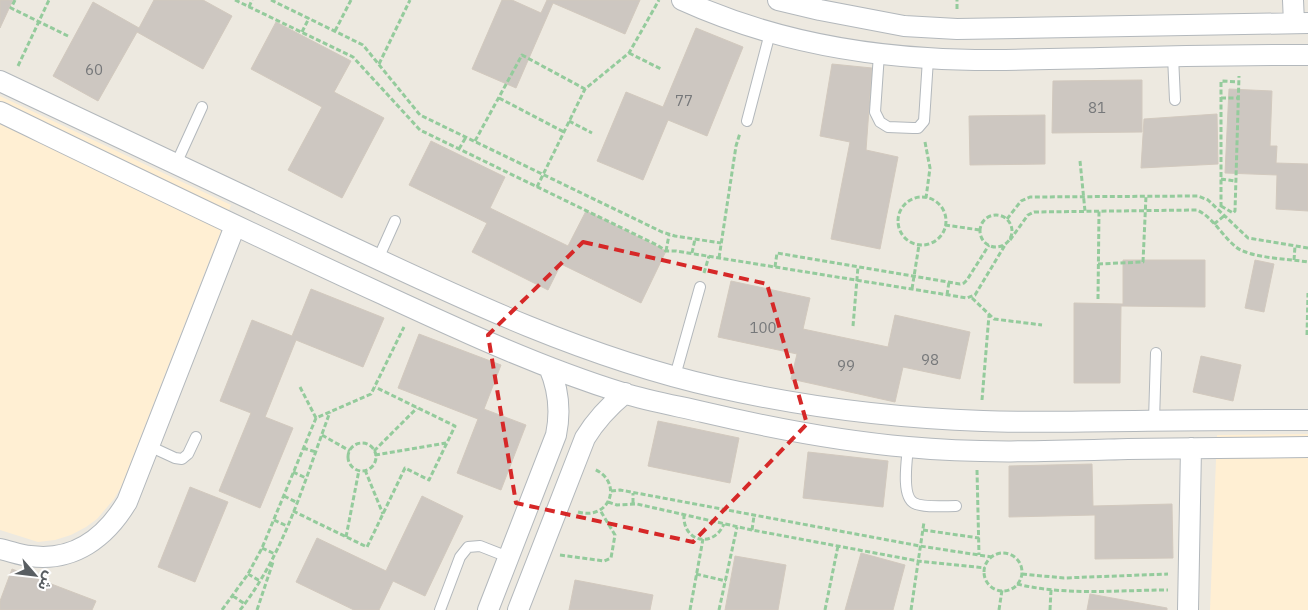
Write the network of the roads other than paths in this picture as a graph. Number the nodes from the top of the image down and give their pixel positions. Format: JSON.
{"nodes":[{"id":1,"x":682,"y":0,"type":"edge"},
{"id":2,"x":778,"y":0,"type":"edge"},
{"id":3,"x":1293,"y":0,"type":"edge"},
{"id":4,"x":1301,"y":23,"type":"edge"},
{"id":5,"x":992,"y":29,"type":"junction"},
{"id":6,"x":770,"y":33,"type":"junction"},
{"id":7,"x":879,"y":54,"type":"junction"},
{"id":8,"x":1308,"y":55,"type":"edge"},
{"id":9,"x":1173,"y":56,"type":"junction"},
{"id":10,"x":928,"y":59,"type":"junction"},
{"id":11,"x":988,"y":60,"type":"junction"},
{"id":12,"x":5,"y":83,"type":"edge"},
{"id":13,"x":1175,"y":100,"type":"dead end"},
{"id":14,"x":202,"y":107,"type":"dead end"},
{"id":15,"x":0,"y":112,"type":"edge"},
{"id":16,"x":747,"y":121,"type":"road end"},
{"id":17,"x":176,"y":164,"type":"junction"},
{"id":18,"x":396,"y":221,"type":"dead end"},
{"id":19,"x":235,"y":226,"type":"junction"},
{"id":20,"x":378,"y":259,"type":"junction"},
{"id":21,"x":700,"y":287,"type":"dead end"},
{"id":22,"x":1156,"y":353,"type":"dead end"},
{"id":23,"x":549,"y":367,"type":"junction"},
{"id":24,"x":675,"y":376,"type":"junction"},
{"id":25,"x":624,"y":393,"type":"junction"},
{"id":26,"x":1308,"y":420,"type":"edge"},
{"id":27,"x":1125,"y":421,"type":"junction"},
{"id":28,"x":1154,"y":421,"type":"junction"},
{"id":29,"x":196,"y":437,"type":"dead end"},
{"id":30,"x":149,"y":446,"type":"junction"},
{"id":31,"x":908,"y":447,"type":"junction"},
{"id":32,"x":1308,"y":447,"type":"edge"},
{"id":33,"x":1191,"y":448,"type":"junction"},
{"id":34,"x":1128,"y":449,"type":"junction"},
{"id":35,"x":546,"y":463,"type":"junction"},
{"id":36,"x":573,"y":466,"type":"junction"},
{"id":37,"x":956,"y":506,"type":"dead end"},
{"id":38,"x":0,"y":549,"type":"edge"},
{"id":39,"x":508,"y":557,"type":"junction"},
{"id":40,"x":440,"y":610,"type":"edge"},
{"id":41,"x":488,"y":610,"type":"edge"},
{"id":42,"x":518,"y":610,"type":"edge"},
{"id":43,"x":1188,"y":610,"type":"edge"}],
"edges":[{"from":1,"to":6,"type":"street"},
{"from":2,"to":5,"type":"street"},
{"from":3,"to":4,"type":"street"},
{"from":4,"to":5,"type":"street"},
{"from":5,"to":11,"type":"street"},
{"from":6,"to":7,"type":"street"},
{"from":6,"to":16,"type":"lane"},
{"from":7,"to":10,"type":"street"},
{"from":7,"to":10,"type":"lane"},
{"from":8,"to":9,"type":"street"},
{"from":9,"to":11,"type":"street"},
{"from":9,"to":13,"type":"lane"},
{"from":10,"to":11,"type":"street"},
{"from":12,"to":17,"type":"street"},
{"from":14,"to":17,"type":"lane"},
{"from":15,"to":19,"type":"street"},
{"from":17,"to":20,"type":"street"},
{"from":18,"to":20,"type":"lane"},
{"from":19,"to":23,"type":"street"},
{"from":19,"to":30,"type":"street"},
{"from":20,"to":24,"type":"street"},
{"from":21,"to":24,"type":"lane"},
{"from":22,"to":28,"type":"lane"},
{"from":23,"to":25,"type":"street"},
{"from":23,"to":35,"type":"street"},
{"from":24,"to":27,"type":"street"},
{"from":25,"to":31,"type":"street"},
{"from":25,"to":36,"type":"street"},
{"from":26,"to":28,"type":"street"},
{"from":27,"to":28,"type":"street"},
{"from":27,"to":34,"type":"street"},
{"from":29,"to":30,"type":"lane"},
{"from":30,"to":38,"type":"street"},
{"from":31,"to":34,"type":"street"},
{"from":31,"to":37,"type":"lane"},
{"from":32,"to":33,"type":"street"},
{"from":33,"to":34,"type":"street"},
{"from":33,"to":43,"type":"street"},
{"from":35,"to":36,"type":"street"},
{"from":35,"to":39,"type":"street"},
{"from":36,"to":42,"type":"street"},
{"from":39,"to":40,"type":"lane"},
{"from":39,"to":41,"type":"street"}]}
